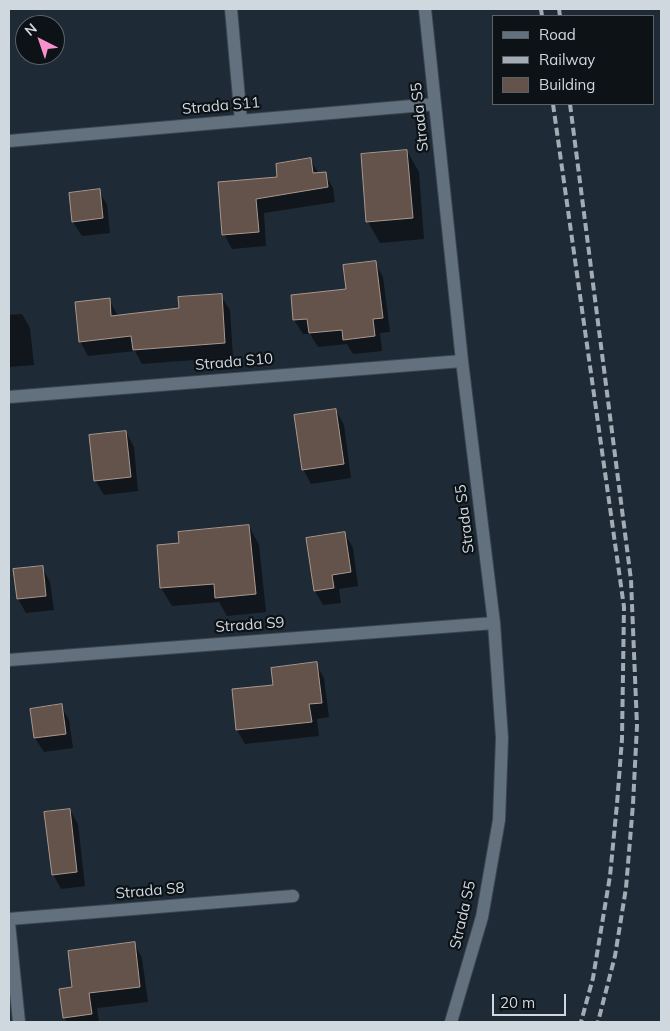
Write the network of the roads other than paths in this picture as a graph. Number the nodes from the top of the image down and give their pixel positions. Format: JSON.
{"nodes":[{"id":1,"x":231,"y":9,"type":"edge"},
{"id":2,"x":425,"y":9,"type":"edge"},
{"id":3,"x":435,"y":104,"type":"junction"},
{"id":4,"x":241,"y":121,"type":"junction"},
{"id":5,"x":9,"y":141,"type":"edge"},
{"id":6,"x":462,"y":361,"type":"junction"},
{"id":7,"x":9,"y":397,"type":"edge"},
{"id":8,"x":494,"y":623,"type":"junction"},
{"id":9,"x":9,"y":660,"type":"edge"},
{"id":10,"x":293,"y":896,"type":"dead end"},
{"id":11,"x":9,"y":919,"type":"edge"},
{"id":12,"x":9,"y":923,"type":"edge"},
{"id":13,"x":19,"y":1022,"type":"edge"},
{"id":14,"x":451,"y":1022,"type":"edge"}],
"edges":[{"from":1,"to":4,"type":"street"},
{"from":2,"to":3,"type":"street","name":"Strada S5"},
{"from":3,"to":4,"type":"street","name":"Strada S11"},
{"from":3,"to":6,"type":"street","name":"Strada S5"},
{"from":4,"to":5,"type":"street","name":"Strada S11"},
{"from":6,"to":7,"type":"street","name":"Strada S10"},
{"from":6,"to":8,"type":"street","name":"Strada S5"},
{"from":8,"to":9,"type":"street","name":"Strada S9"},
{"from":8,"to":14,"type":"street","name":"Strada S5"},
{"from":10,"to":11,"type":"street","name":"Strada S8"},
{"from":12,"to":13,"type":"street"}]}
